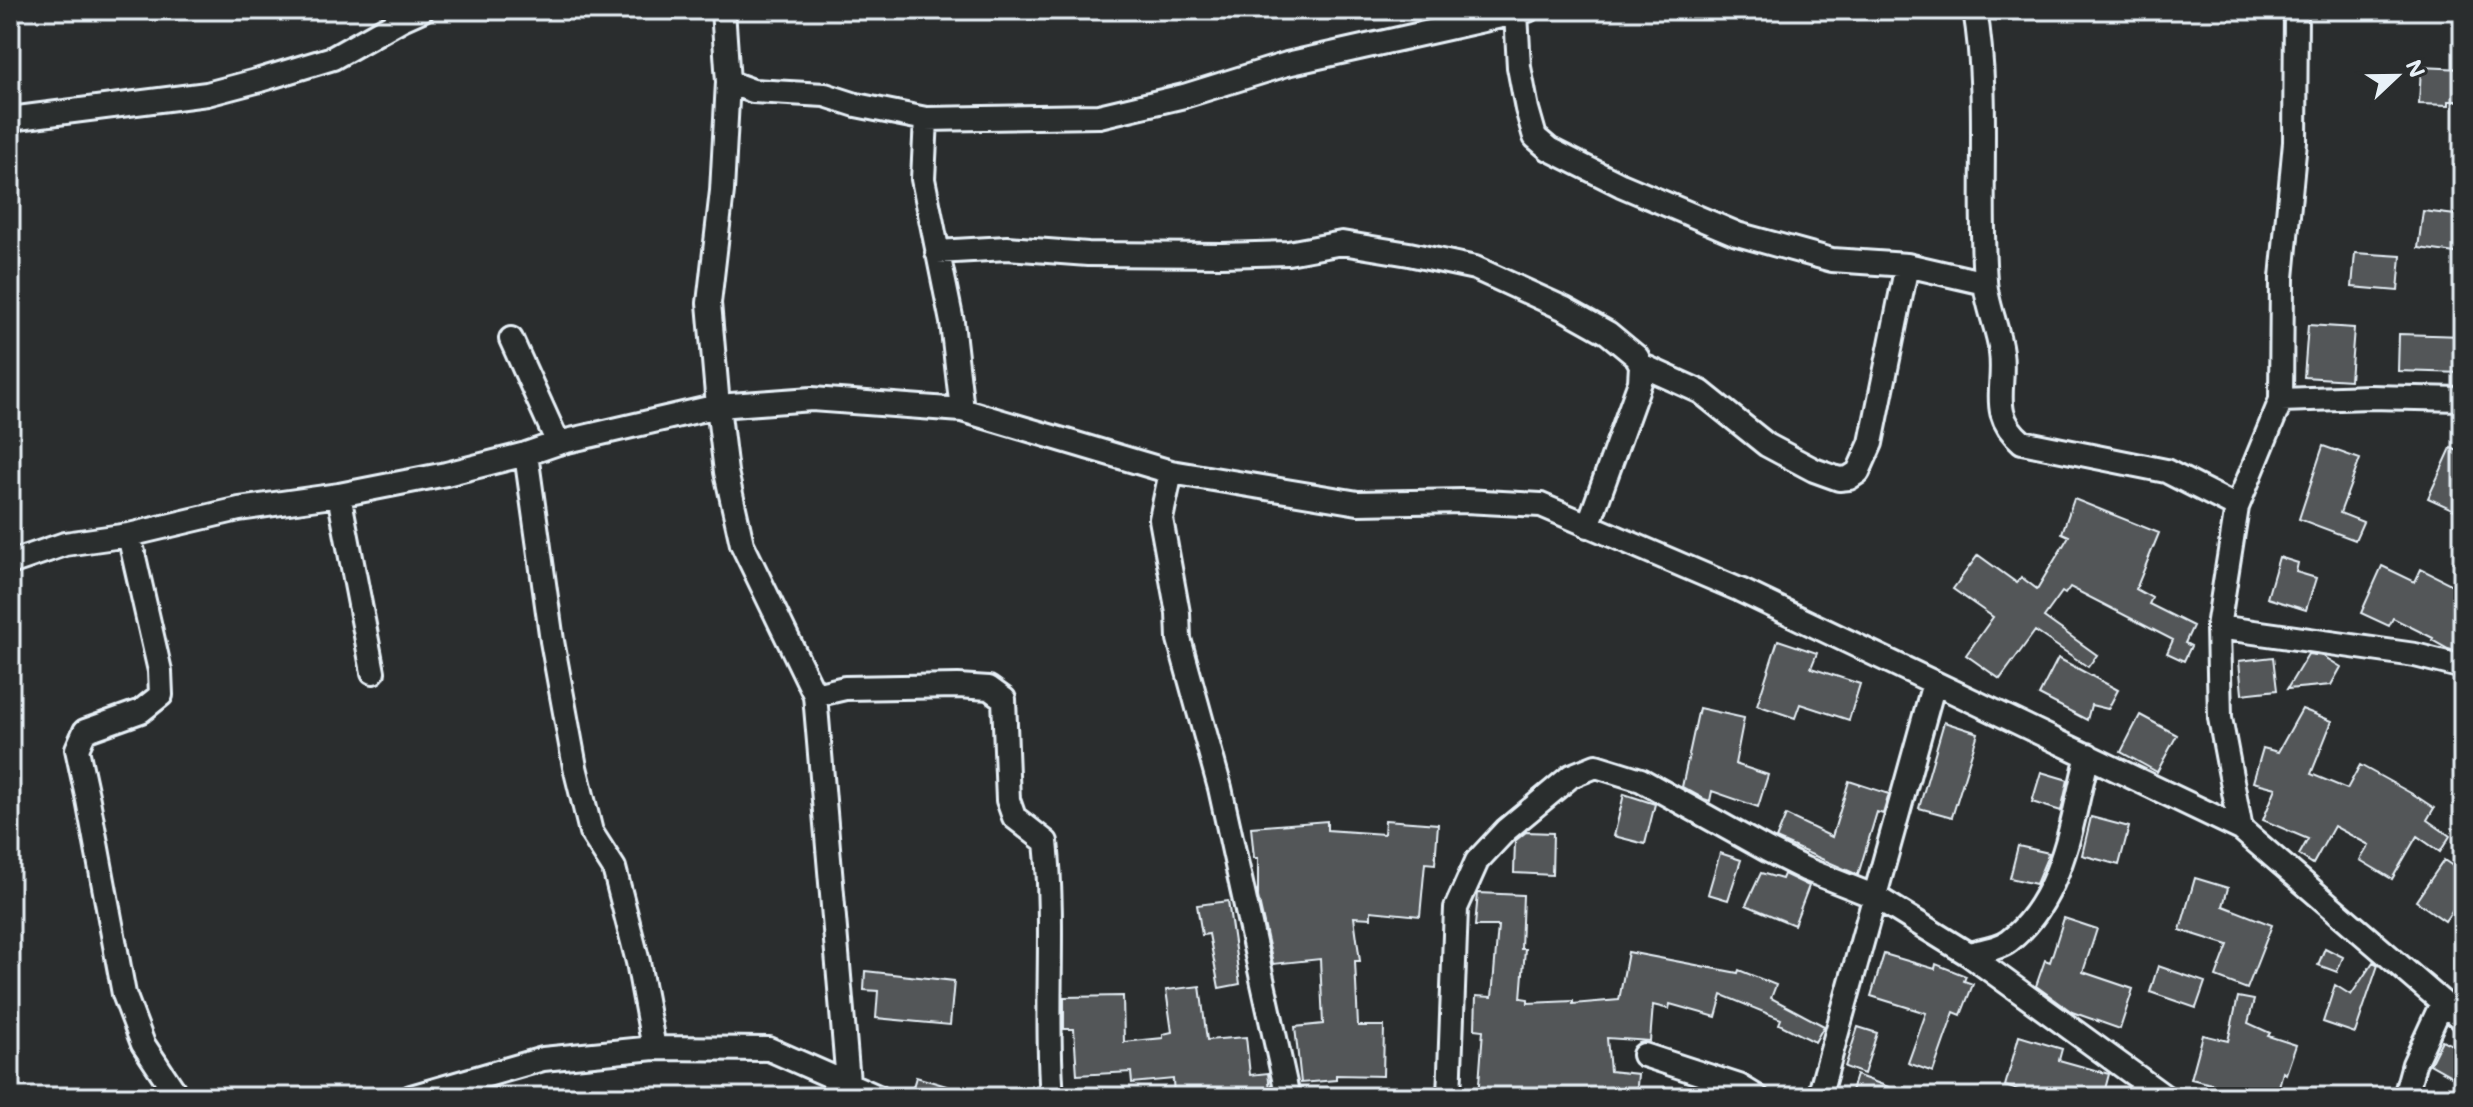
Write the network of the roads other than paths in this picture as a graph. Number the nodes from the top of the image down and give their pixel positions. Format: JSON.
{"nodes":[{"id":1,"x":422,"y":10,"type":"edge"},
{"id":2,"x":723,"y":10,"type":"edge"},
{"id":3,"x":1975,"y":10,"type":"edge"},
{"id":4,"x":2296,"y":10,"type":"edge"},
{"id":5,"x":1522,"y":12,"type":"edge"},
{"id":6,"x":728,"y":82,"type":"junction"},
{"id":7,"x":10,"y":119,"type":"edge"},
{"id":8,"x":926,"y":119,"type":"junction"},
{"id":9,"x":937,"y":252,"type":"junction"},
{"id":10,"x":1907,"y":265,"type":"junction"},
{"id":11,"x":1985,"y":283,"type":"junction"},
{"id":12,"x":511,"y":339,"type":"dead end"},
{"id":13,"x":1641,"y":365,"type":"junction"},
{"id":14,"x":2463,"y":399,"type":"edge"},
{"id":15,"x":2281,"y":400,"type":"junction"},
{"id":16,"x":718,"y":406,"type":"junction"},
{"id":17,"x":962,"y":410,"type":"junction"},
{"id":18,"x":558,"y":443,"type":"junction"},
{"id":19,"x":526,"y":454,"type":"junction"},
{"id":20,"x":1171,"y":472,"type":"junction"},
{"id":21,"x":339,"y":495,"type":"junction"},
{"id":22,"x":2237,"y":507,"type":"junction"},
{"id":23,"x":1588,"y":526,"type":"junction"},
{"id":24,"x":129,"y":535,"type":"junction"},
{"id":25,"x":10,"y":563,"type":"edge"},
{"id":26,"x":2218,"y":627,"type":"junction"},
{"id":27,"x":2463,"y":667,"type":"edge"},
{"id":28,"x":373,"y":672,"type":"dead end"},
{"id":29,"x":1934,"y":683,"type":"junction"},
{"id":30,"x":815,"y":695,"type":"junction"},
{"id":31,"x":2088,"y":755,"type":"junction"},
{"id":32,"x":2241,"y":829,"type":"junction"},
{"id":33,"x":1876,"y":897,"type":"junction"},
{"id":34,"x":1968,"y":954,"type":"junction"},
{"id":35,"x":2442,"y":1003,"type":"junction"},
{"id":36,"x":2463,"y":1020,"type":"edge"},
{"id":37,"x":654,"y":1048,"type":"junction"},
{"id":38,"x":1644,"y":1055,"type":"dead end"},
{"id":39,"x":845,"y":1089,"type":"edge"},
{"id":40,"x":178,"y":1097,"type":"edge"},
{"id":41,"x":411,"y":1097,"type":"edge"},
{"id":42,"x":878,"y":1097,"type":"edge"},
{"id":43,"x":1052,"y":1097,"type":"edge"},
{"id":44,"x":1288,"y":1097,"type":"edge"},
{"id":45,"x":1449,"y":1097,"type":"edge"},
{"id":46,"x":1757,"y":1097,"type":"edge"},
{"id":47,"x":1819,"y":1097,"type":"edge"},
{"id":48,"x":2165,"y":1097,"type":"edge"},
{"id":49,"x":2405,"y":1097,"type":"edge"}],
"edges":[{"from":1,"to":7,"type":"street"},
{"from":2,"to":6,"type":"street"},
{"from":3,"to":11,"type":"street"},
{"from":4,"to":15,"type":"street"},
{"from":5,"to":8,"type":"street"},
{"from":5,"to":10,"type":"street"},
{"from":6,"to":8,"type":"street"},
{"from":6,"to":16,"type":"street"},
{"from":8,"to":9,"type":"street"},
{"from":9,"to":13,"type":"street"},
{"from":9,"to":17,"type":"street"},
{"from":10,"to":11,"type":"street"},
{"from":10,"to":13,"type":"street"},
{"from":11,"to":22,"type":"street"},
{"from":12,"to":18,"type":"street"},
{"from":13,"to":23,"type":"street"},
{"from":14,"to":15,"type":"street"},
{"from":15,"to":22,"type":"street"},
{"from":16,"to":17,"type":"street"},
{"from":16,"to":18,"type":"street"},
{"from":16,"to":30,"type":"street"},
{"from":17,"to":20,"type":"street"},
{"from":18,"to":19,"type":"street"},
{"from":19,"to":21,"type":"street"},
{"from":19,"to":37,"type":"street"},
{"from":20,"to":23,"type":"street"},
{"from":20,"to":44,"type":"street"},
{"from":21,"to":24,"type":"street"},
{"from":21,"to":28,"type":"street"},
{"from":22,"to":26,"type":"street"},
{"from":23,"to":29,"type":"street"},
{"from":24,"to":25,"type":"street"},
{"from":24,"to":40,"type":"street"},
{"from":26,"to":27,"type":"street"},
{"from":26,"to":32,"type":"street"},
{"from":29,"to":31,"type":"street"},
{"from":29,"to":33,"type":"street"},
{"from":30,"to":39,"type":"street"},
{"from":30,"to":43,"type":"street"},
{"from":31,"to":32,"type":"street"},
{"from":31,"to":34,"type":"street"},
{"from":32,"to":35,"type":"street"},
{"from":33,"to":34,"type":"street"},
{"from":33,"to":45,"type":"street"},
{"from":33,"to":47,"type":"street"},
{"from":34,"to":48,"type":"street"},
{"from":35,"to":36,"type":"street"},
{"from":35,"to":49,"type":"street"},
{"from":37,"to":39,"type":"street"},
{"from":37,"to":41,"type":"street"},
{"from":38,"to":46,"type":"street"},
{"from":39,"to":42,"type":"street"}]}
